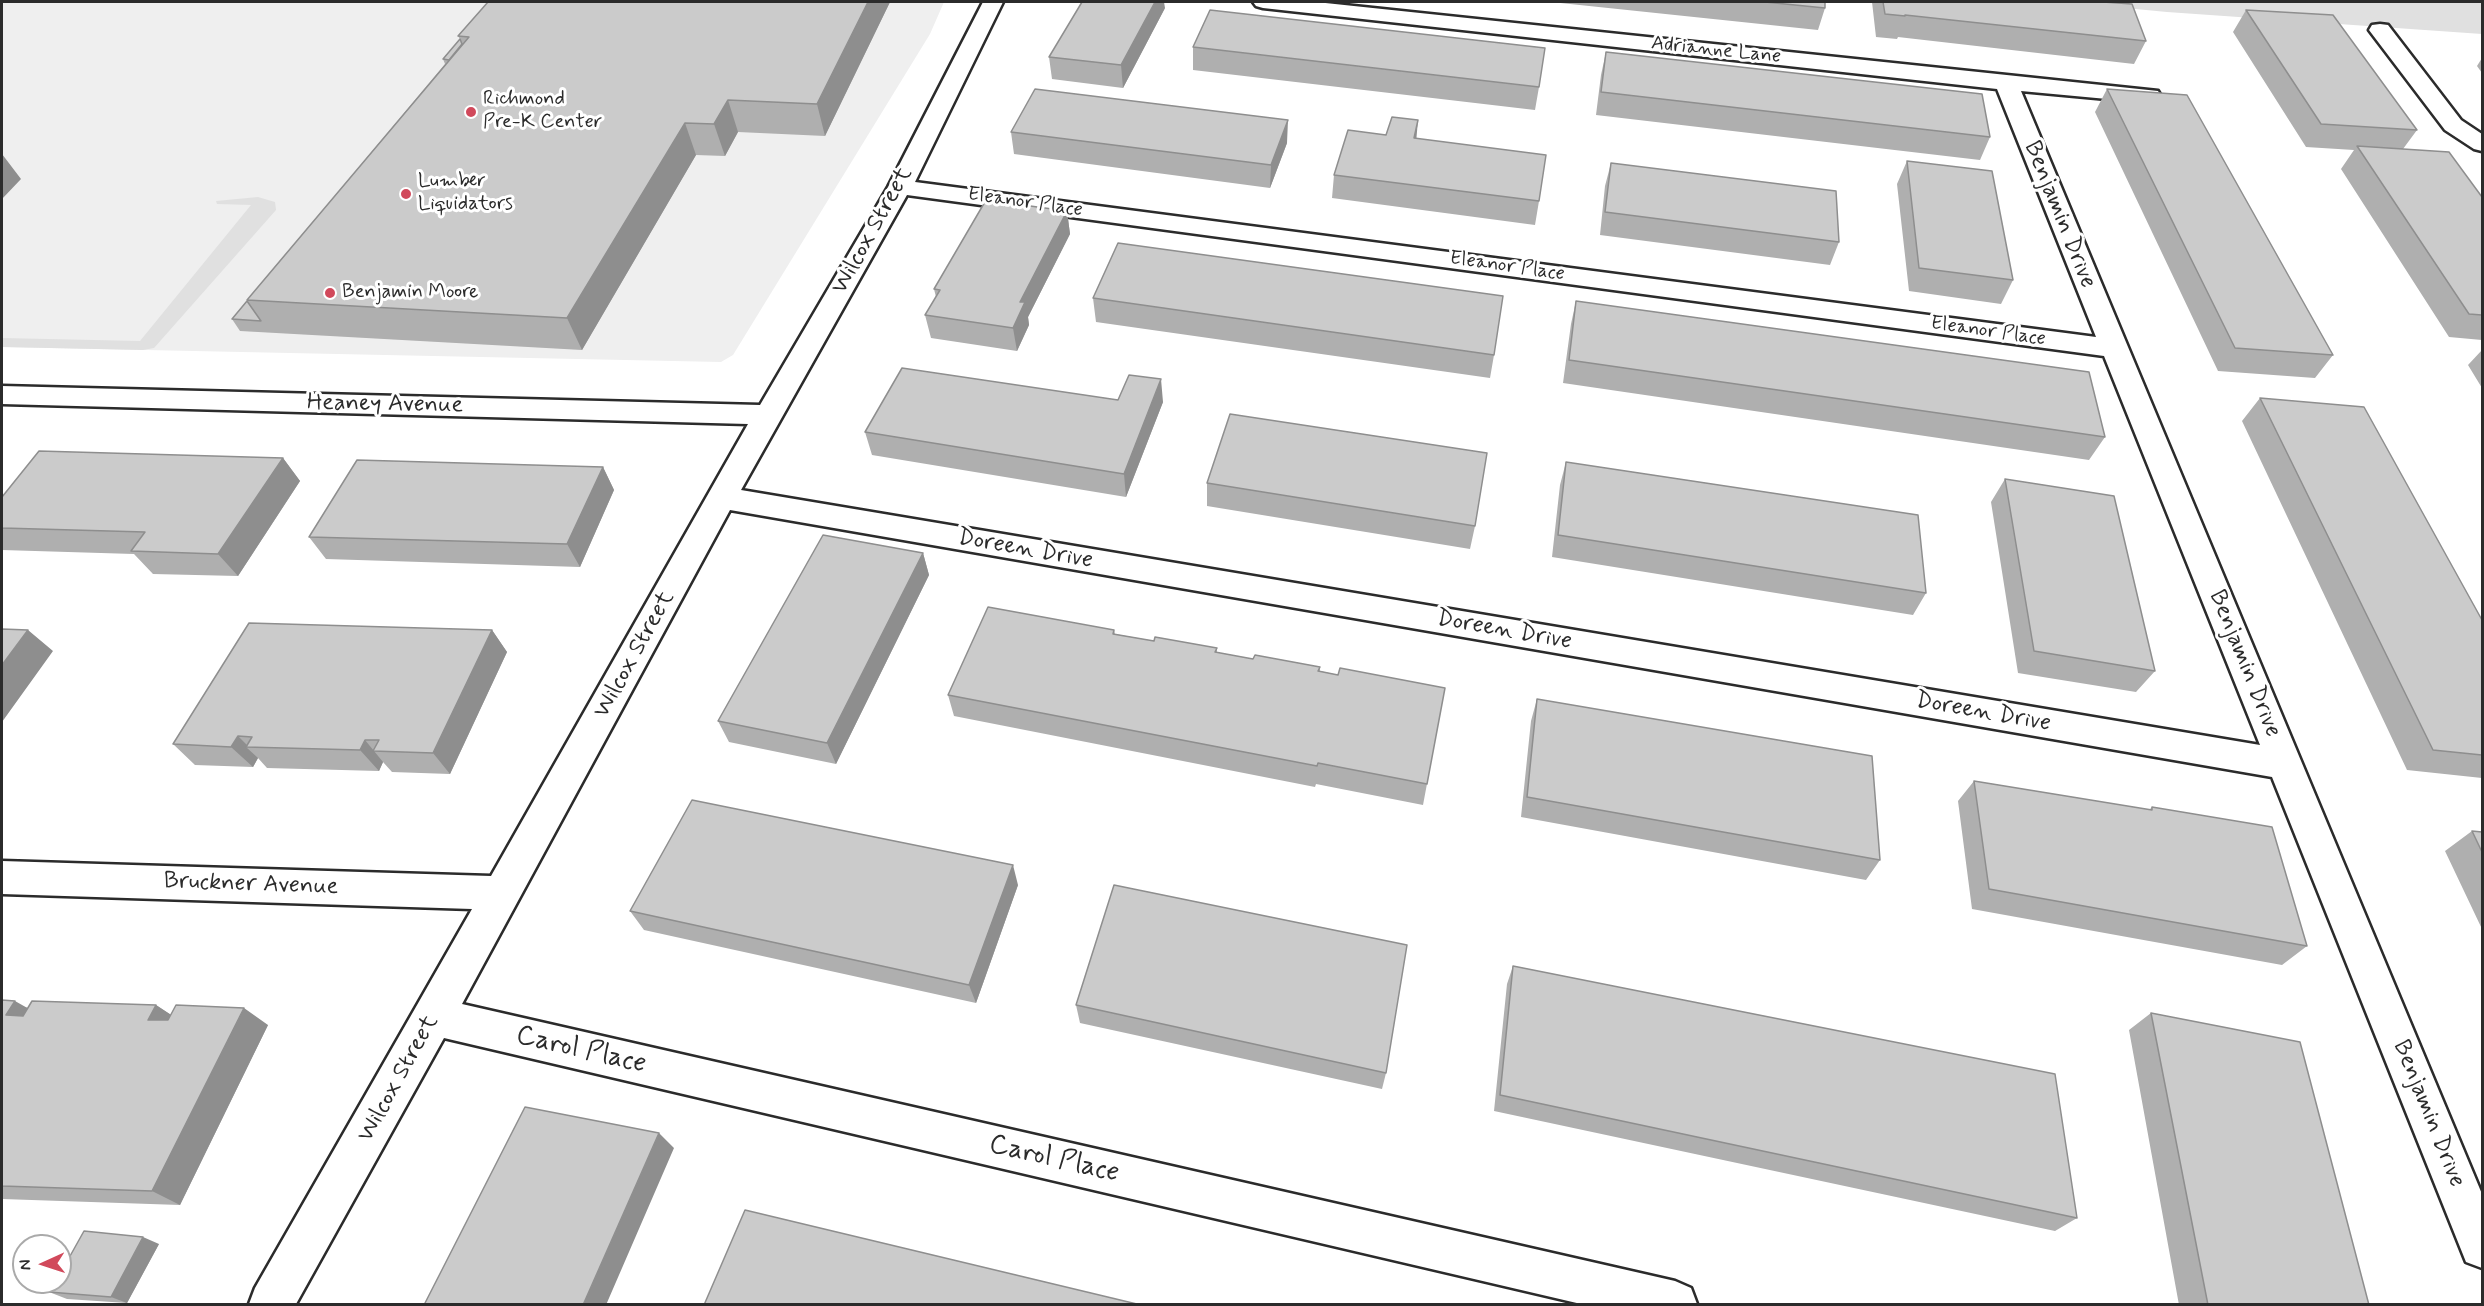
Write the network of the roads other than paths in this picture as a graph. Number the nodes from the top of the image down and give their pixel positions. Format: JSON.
{"nodes":[{"id":1,"x":993,"y":2,"type":"edge"},
{"id":2,"x":1263,"y":2,"type":"edge"},
{"id":3,"x":2380,"y":30,"type":"dead end"},
{"id":4,"x":2006,"y":83,"type":"junction"},
{"id":5,"x":2169,"y":98,"type":"edge"},
{"id":6,"x":2482,"y":144,"type":"edge"},
{"id":7,"x":900,"y":186,"type":"junction"},
{"id":8,"x":2113,"y":348,"type":"junction"},
{"id":9,"x":2,"y":395,"type":"edge"},
{"id":10,"x":768,"y":415,"type":"junction"},
{"id":11,"x":723,"y":498,"type":"junction"},
{"id":12,"x":2284,"y":764,"type":"junction"},
{"id":13,"x":2,"y":877,"type":"edge"},
{"id":14,"x":501,"y":893,"type":"junction"},
{"id":15,"x":434,"y":1017,"type":"junction"},
{"id":16,"x":2482,"y":1246,"type":"edge"},
{"id":17,"x":271,"y":1305,"type":"edge"},
{"id":18,"x":1675,"y":1305,"type":"edge"}],
"edges":[{"from":1,"to":7,"type":"street","name":"Wilcox Street"},
{"from":2,"to":4,"type":"street","name":"Adrianne Lane"},
{"from":3,"to":6,"type":"street"},
{"from":4,"to":5,"type":"street","name":"Adrianne Lane"},
{"from":4,"to":8,"type":"street","name":"Benjamin Drive"},
{"from":7,"to":8,"type":"street","name":"Eleanor Place"},
{"from":7,"to":10,"type":"street","name":"Wilcox Street"},
{"from":8,"to":12,"type":"street","name":"Benjamin Drive"},
{"from":9,"to":10,"type":"street","name":"Heaney Avenue"},
{"from":10,"to":11,"type":"street","name":"Wilcox Street"},
{"from":11,"to":12,"type":"street","name":"Doreen Drive"},
{"from":11,"to":14,"type":"street","name":"Wilcox Street"},
{"from":12,"to":16,"type":"street","name":"Benjamin Drive"},
{"from":13,"to":14,"type":"street","name":"Bruckner Avenue"},
{"from":14,"to":15,"type":"street","name":"Wilcox Street"},
{"from":15,"to":17,"type":"street","name":"Wilcox Street"},
{"from":15,"to":18,"type":"street","name":"Carol Place"}]}
